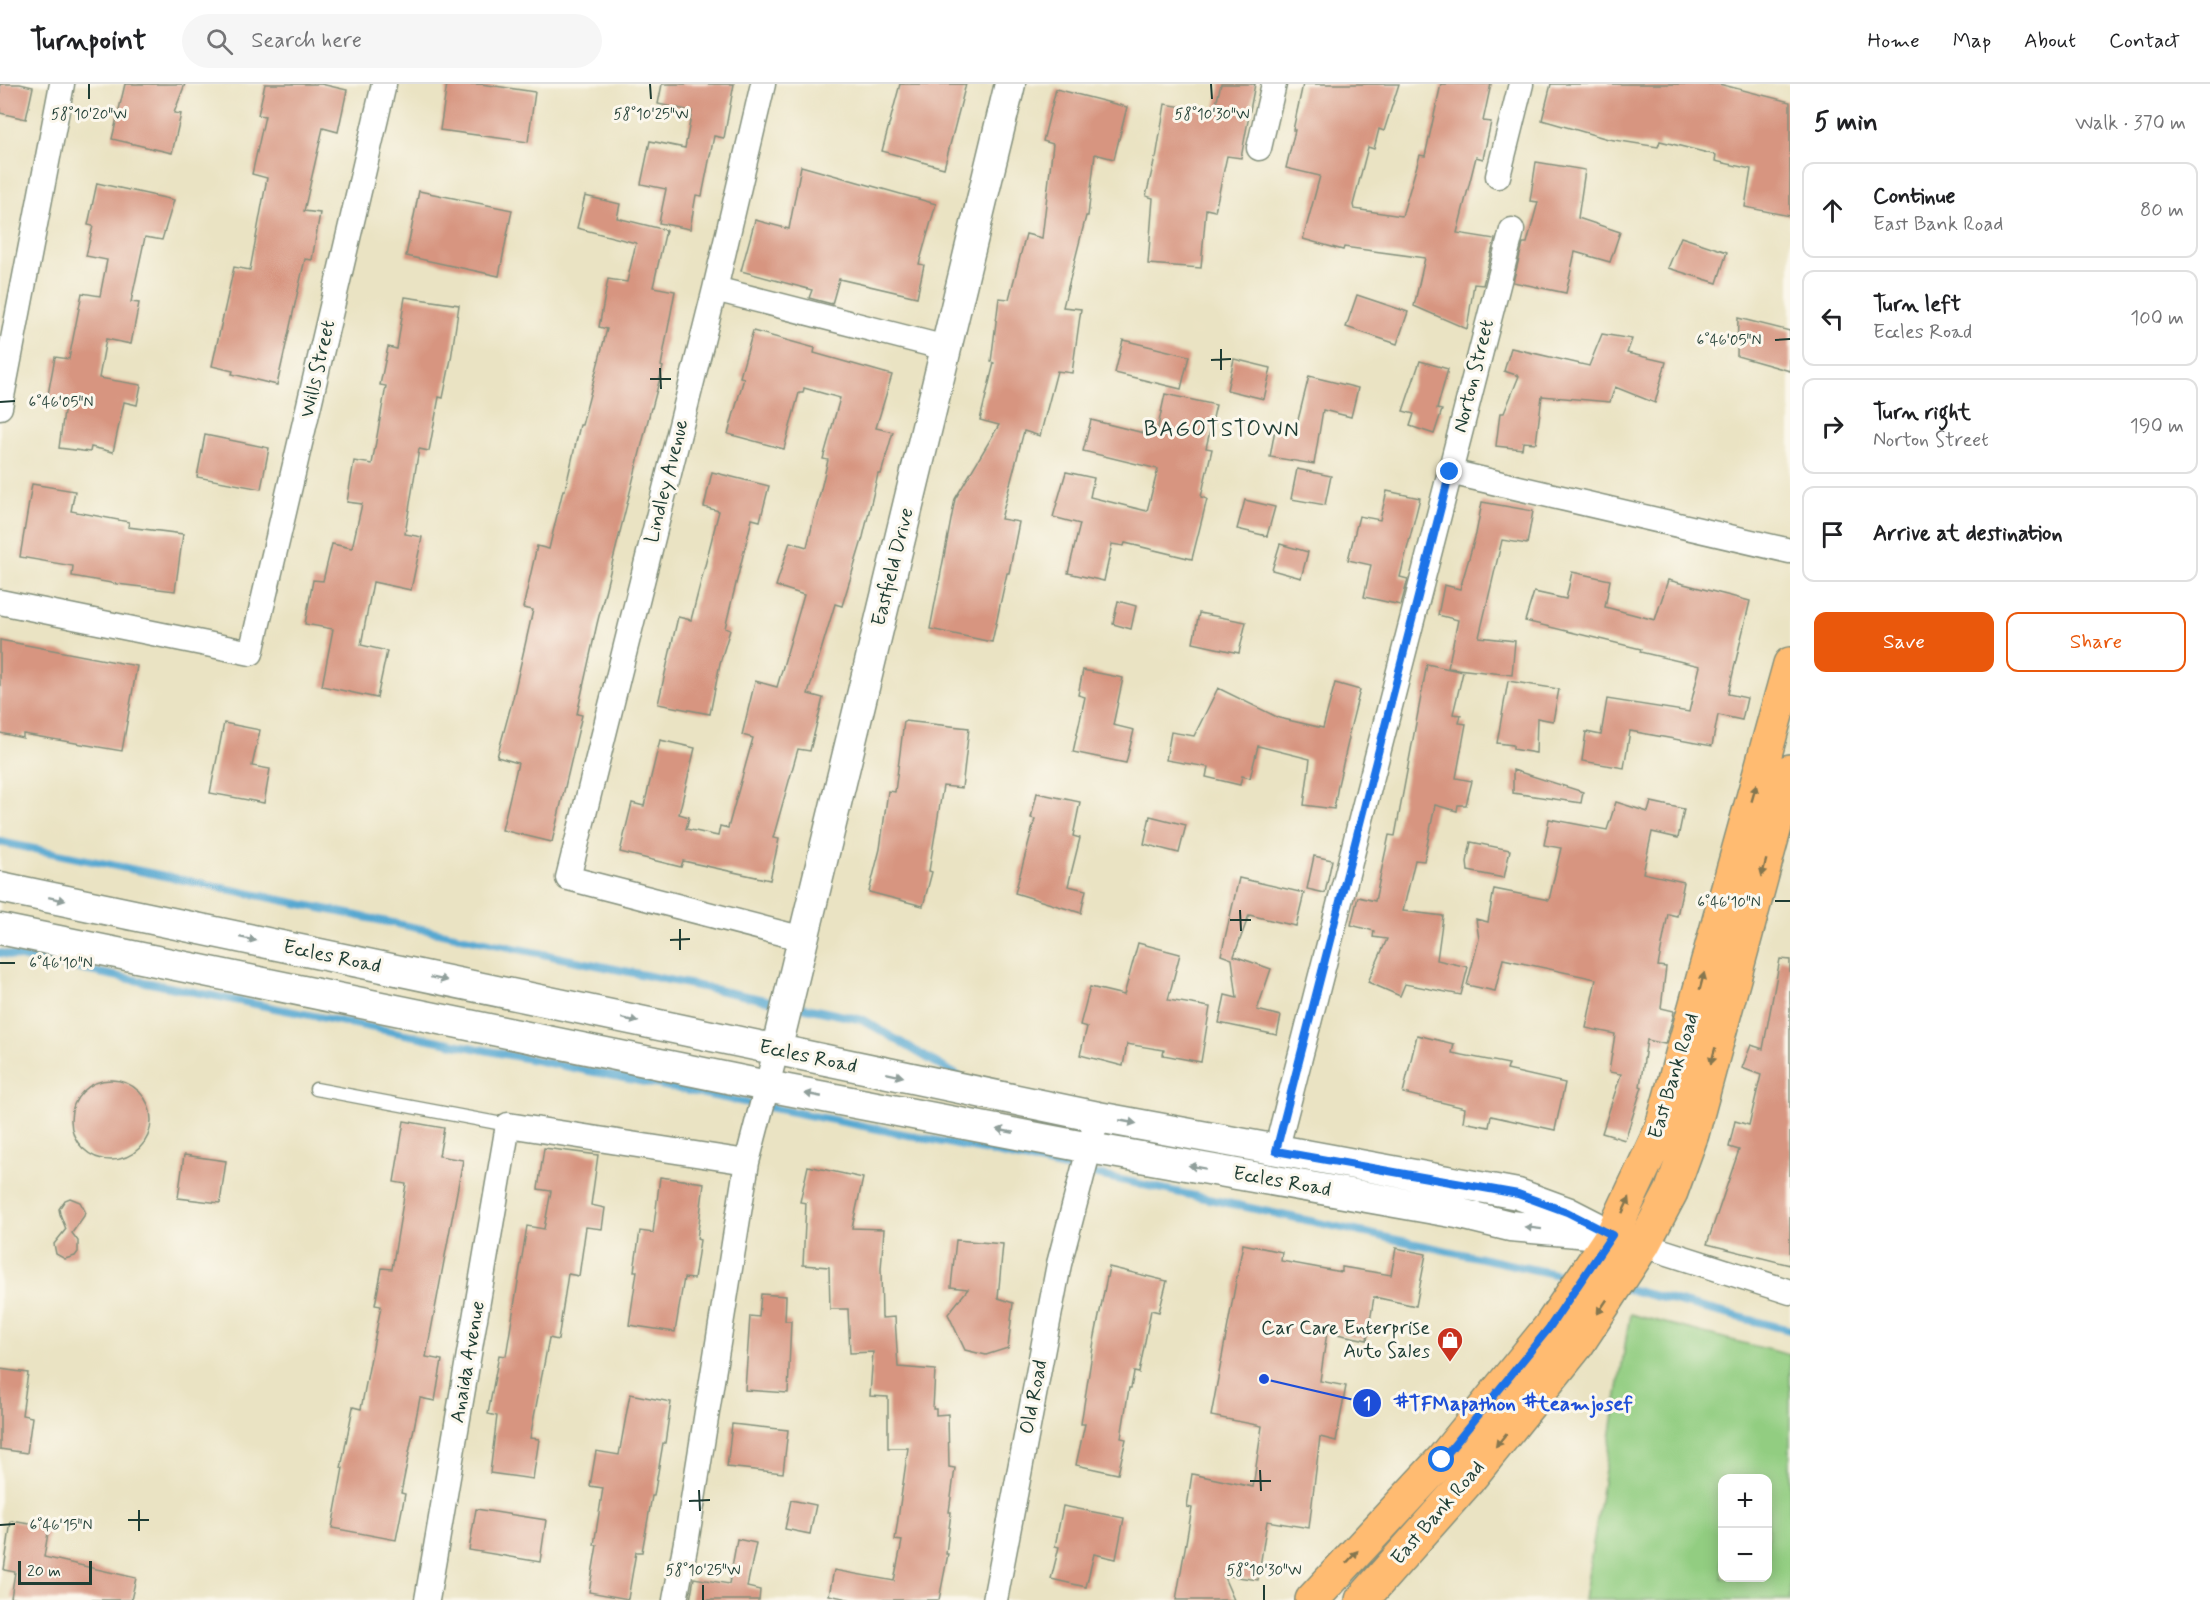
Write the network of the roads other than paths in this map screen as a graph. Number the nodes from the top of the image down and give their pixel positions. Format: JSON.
{"nodes":[{"id":1,"x":62,"y":84,"type":"edge"},
{"id":2,"x":384,"y":84,"type":"edge"},
{"id":3,"x":763,"y":84,"type":"edge"},
{"id":4,"x":1010,"y":84,"type":"edge"},
{"id":5,"x":1274,"y":84,"type":"edge"},
{"id":6,"x":1521,"y":84,"type":"edge"},
{"id":7,"x":1259,"y":148,"type":"dead end"},
{"id":8,"x":1498,"y":176,"type":"dead end"},
{"id":9,"x":1512,"y":230,"type":"dead end"},
{"id":10,"x":715,"y":289,"type":"junction"},
{"id":11,"x":946,"y":348,"type":"junction"},
{"id":12,"x":0,"y":407,"type":"edge"},
{"id":13,"x":1450,"y":472,"type":"junction"},
{"id":14,"x":1790,"y":551,"type":"edge"},
{"id":15,"x":0,"y":602,"type":"edge"},
{"id":16,"x":1790,"y":664,"type":"edge"},
{"id":17,"x":1790,"y":771,"type":"edge"},
{"id":18,"x":0,"y":887,"type":"edge"},
{"id":19,"x":0,"y":929,"type":"edge"},
{"id":20,"x":804,"y":939,"type":"junction"},
{"id":21,"x":780,"y":1038,"type":"junction"},
{"id":22,"x":316,"y":1089,"type":"dead end"},
{"id":23,"x":765,"y":1091,"type":"junction"},
{"id":24,"x":1098,"y":1116,"type":"junction"},
{"id":25,"x":508,"y":1125,"type":"junction"},
{"id":26,"x":750,"y":1150,"type":"junction"},
{"id":27,"x":1276,"y":1151,"type":"junction"},
{"id":28,"x":1088,"y":1154,"type":"junction"},
{"id":29,"x":1605,"y":1245,"type":"junction"},
{"id":30,"x":1635,"y":1257,"type":"junction"},
{"id":31,"x":1790,"y":1292,"type":"edge"},
{"id":32,"x":427,"y":1600,"type":"edge"},
{"id":33,"x":675,"y":1600,"type":"edge"},
{"id":34,"x":995,"y":1600,"type":"edge"},
{"id":35,"x":1312,"y":1600,"type":"edge"},
{"id":36,"x":1362,"y":1600,"type":"edge"}],
"edges":[{"from":1,"to":12,"type":"street"},
{"from":2,"to":15,"type":"street","name":"Wills Street"},
{"from":3,"to":10,"type":"street","name":"Lindley Avenue"},
{"from":4,"to":11,"type":"street","name":"Eastfield Drive"},
{"from":5,"to":7,"type":"street"},
{"from":6,"to":8,"type":"street"},
{"from":9,"to":13,"type":"street","name":"Norton Street"},
{"from":10,"to":11,"type":"street"},
{"from":10,"to":20,"type":"street","name":"Lindley Avenue"},
{"from":11,"to":20,"type":"street","name":"Eastfield Drive"},
{"from":13,"to":14,"type":"street"},
{"from":13,"to":27,"type":"street","name":"Norton Street"},
{"from":29,"to":16,"type":"main road","name":"East Bank Road","one_way":true},
{"from":17,"to":30,"type":"main road","name":"East Bank Road","one_way":true},
{"from":18,"to":21,"type":"street","name":"Eccles Road","one_way":true},
{"from":19,"to":23,"type":"street","name":"Eccles Road"},
{"from":20,"to":21,"type":"street","name":"Eastfield Drive"},
{"from":21,"to":23,"type":"street"},
{"from":21,"to":24,"type":"street","name":"Eccles Road","one_way":true},
{"from":22,"to":25,"type":"lane"},
{"from":23,"to":26,"type":"street"},
{"from":28,"to":23,"type":"street","name":"Eccles Road","one_way":true},
{"from":24,"to":27,"type":"street","name":"Eccles Road","one_way":true},
{"from":24,"to":28,"type":"street","name":"Old Road"},
{"from":25,"to":26,"type":"street"},
{"from":25,"to":32,"type":"street","name":"Anaida Avenue"},
{"from":26,"to":33,"type":"street"},
{"from":27,"to":29,"type":"street","name":"Eccles Road"},
{"from":29,"to":28,"type":"street","name":"Eccles Road","one_way":true},
{"from":28,"to":34,"type":"street","name":"Old Road"},
{"from":29,"to":30,"type":"street","name":"Eccles Road"},
{"from":35,"to":29,"type":"main road","name":"East Bank Road","one_way":true},
{"from":30,"to":31,"type":"street"},
{"from":30,"to":36,"type":"main road","name":"East Bank Road","one_way":true}]}
